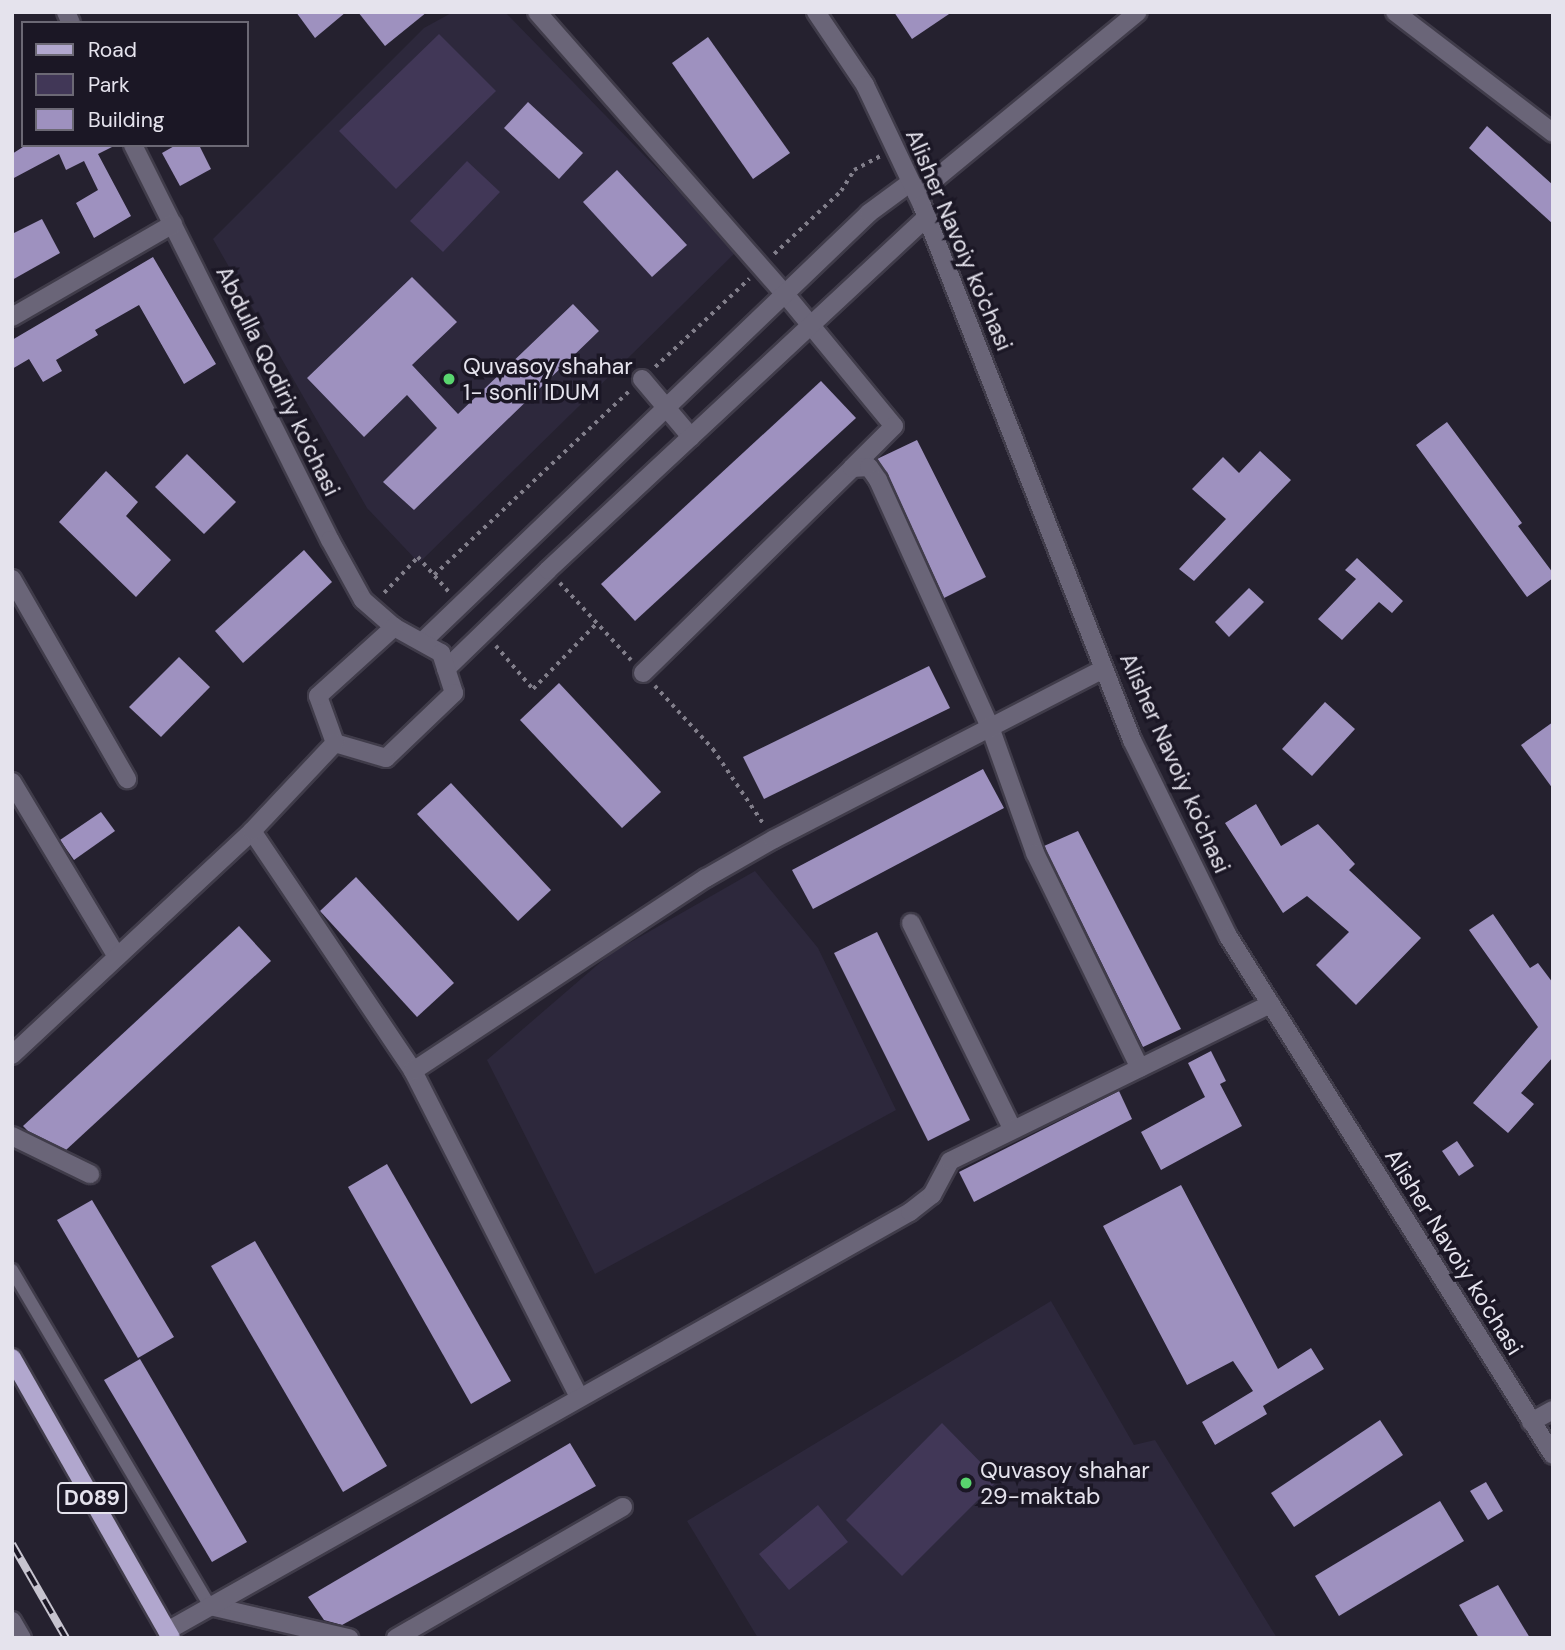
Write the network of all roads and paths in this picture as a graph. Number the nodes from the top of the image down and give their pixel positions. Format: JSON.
{"nodes":[{"id":1,"x":537,"y":12,"type":"edge"},
{"id":2,"x":816,"y":12,"type":"edge"},
{"id":3,"x":1138,"y":12,"type":"edge"},
{"id":4,"x":1395,"y":12,"type":"edge"},
{"id":5,"x":1553,"y":133,"type":"edge"},
{"id":6,"x":134,"y":147,"type":"edge"},
{"id":7,"x":895,"y":148,"type":"junction"},
{"id":8,"x":914,"y":188,"type":"junction"},
{"id":9,"x":927,"y":217,"type":"junction"},
{"id":10,"x":173,"y":223,"type":"junction"},
{"id":11,"x":761,"y":267,"type":"junction"},
{"id":12,"x":785,"y":294,"type":"junction"},
{"id":13,"x":12,"y":317,"type":"edge"},
{"id":14,"x":810,"y":327,"type":"junction"},
{"id":15,"x":642,"y":379,"type":"junction"},
{"id":16,"x":667,"y":407,"type":"junction"},
{"id":17,"x":691,"y":437,"type":"junction"},
{"id":18,"x":852,"y":468,"type":"junction"},
{"id":19,"x":434,"y":575,"type":"dead end"},
{"id":20,"x":12,"y":579,"type":"edge"},
{"id":21,"x":18,"y":601,"type":"edge"},
{"id":22,"x":394,"y":627,"type":"junction"},
{"id":23,"x":422,"y":642,"type":"junction"},
{"id":24,"x":446,"y":669,"type":"junction"},
{"id":25,"x":1104,"y":669,"type":"junction"},
{"id":26,"x":643,"y":674,"type":"dead end"},
{"id":27,"x":990,"y":727,"type":"junction"},
{"id":28,"x":335,"y":743,"type":"junction"},
{"id":29,"x":127,"y":779,"type":"dead end"},
{"id":30,"x":12,"y":782,"type":"edge"},
{"id":31,"x":252,"y":831,"type":"junction"},
{"id":32,"x":911,"y":923,"type":"dead end"},
{"id":33,"x":117,"y":957,"type":"junction"},
{"id":34,"x":1271,"y":1004,"type":"junction"},
{"id":35,"x":14,"y":1049,"type":"edge"},
{"id":36,"x":1140,"y":1068,"type":"junction"},
{"id":37,"x":413,"y":1071,"type":"junction"},
{"id":38,"x":1012,"y":1128,"type":"junction"},
{"id":39,"x":12,"y":1136,"type":"edge"},
{"id":40,"x":90,"y":1174,"type":"dead end"},
{"id":41,"x":12,"y":1270,"type":"edge"},
{"id":42,"x":12,"y":1358,"type":"edge"},
{"id":43,"x":579,"y":1397,"type":"junction"},
{"id":44,"x":1553,"y":1410,"type":"edge"},
{"id":45,"x":1531,"y":1422,"type":"junction"},
{"id":46,"x":1553,"y":1455,"type":"edge"},
{"id":47,"x":623,"y":1507,"type":"dead end"},
{"id":48,"x":210,"y":1606,"type":"junction"},
{"id":49,"x":12,"y":1621,"type":"edge"},
{"id":50,"x":169,"y":1634,"type":"edge"},
{"id":51,"x":22,"y":1638,"type":"edge"},
{"id":52,"x":349,"y":1638,"type":"edge"},
{"id":53,"x":396,"y":1638,"type":"edge"}],
"edges":[{"from":1,"to":11,"type":"street"},
{"from":2,"to":7,"type":"street","name":"Alisher Navoiy ko'chasi"},
{"from":3,"to":8,"type":"street"},
{"from":4,"to":5,"type":"street"},
{"from":6,"to":10,"type":"street","name":"Abdulla Qodiriy ko'chasi"},
{"from":7,"to":8,"type":"street","name":"Alisher Navoiy ko'chasi"},
{"from":7,"to":11,"type":"path"},
{"from":8,"to":9,"type":"street","name":"Alisher Navoiy ko'chasi"},
{"from":8,"to":12,"type":"street"},
{"from":9,"to":14,"type":"street"},
{"from":9,"to":25,"type":"street","name":"Alisher Navoiy ko'chasi"},
{"from":10,"to":13,"type":"street"},
{"from":10,"to":22,"type":"street","name":"Abdulla Qodiriy ko'chasi"},
{"from":11,"to":12,"type":"street"},
{"from":11,"to":15,"type":"path"},
{"from":12,"to":14,"type":"street"},
{"from":12,"to":16,"type":"street"},
{"from":14,"to":17,"type":"street"},
{"from":14,"to":18,"type":"street"},
{"from":15,"to":16,"type":"street"},
{"from":15,"to":19,"type":"path"},
{"from":16,"to":17,"type":"street"},
{"from":16,"to":23,"type":"street"},
{"from":17,"to":24,"type":"street"},
{"from":18,"to":26,"type":"street"},
{"from":18,"to":27,"type":"street"},
{"from":20,"to":21,"type":"street"},
{"from":21,"to":29,"type":"street"},
{"from":22,"to":23,"type":"street"},
{"from":22,"to":28,"type":"street"},
{"from":23,"to":24,"type":"street"},
{"from":24,"to":28,"type":"street"},
{"from":25,"to":27,"type":"street"},
{"from":25,"to":34,"type":"street","name":"Alisher Navoiy ko'chasi"},
{"from":27,"to":36,"type":"street"},
{"from":27,"to":37,"type":"street"},
{"from":28,"to":31,"type":"street"},
{"from":30,"to":33,"type":"street"},
{"from":31,"to":33,"type":"street"},
{"from":31,"to":37,"type":"street"},
{"from":32,"to":38,"type":"street"},
{"from":33,"to":35,"type":"street"},
{"from":34,"to":36,"type":"street"},
{"from":34,"to":45,"type":"street","name":"Alisher Navoiy ko'chasi"},
{"from":36,"to":38,"type":"street"},
{"from":37,"to":43,"type":"street"},
{"from":38,"to":43,"type":"street"},
{"from":39,"to":40,"type":"street"},
{"from":41,"to":48,"type":"lane"},
{"from":42,"to":50,"type":"main road","number":"D089"},
{"from":43,"to":48,"type":"street"},
{"from":44,"to":45,"type":"street"},
{"from":45,"to":46,"type":"street","name":"Alisher Navoiy ko'chasi"},
{"from":47,"to":53,"type":"street"},
{"from":48,"to":50,"type":"street"},
{"from":48,"to":52,"type":"street"},
{"from":49,"to":51,"type":"street"}]}
